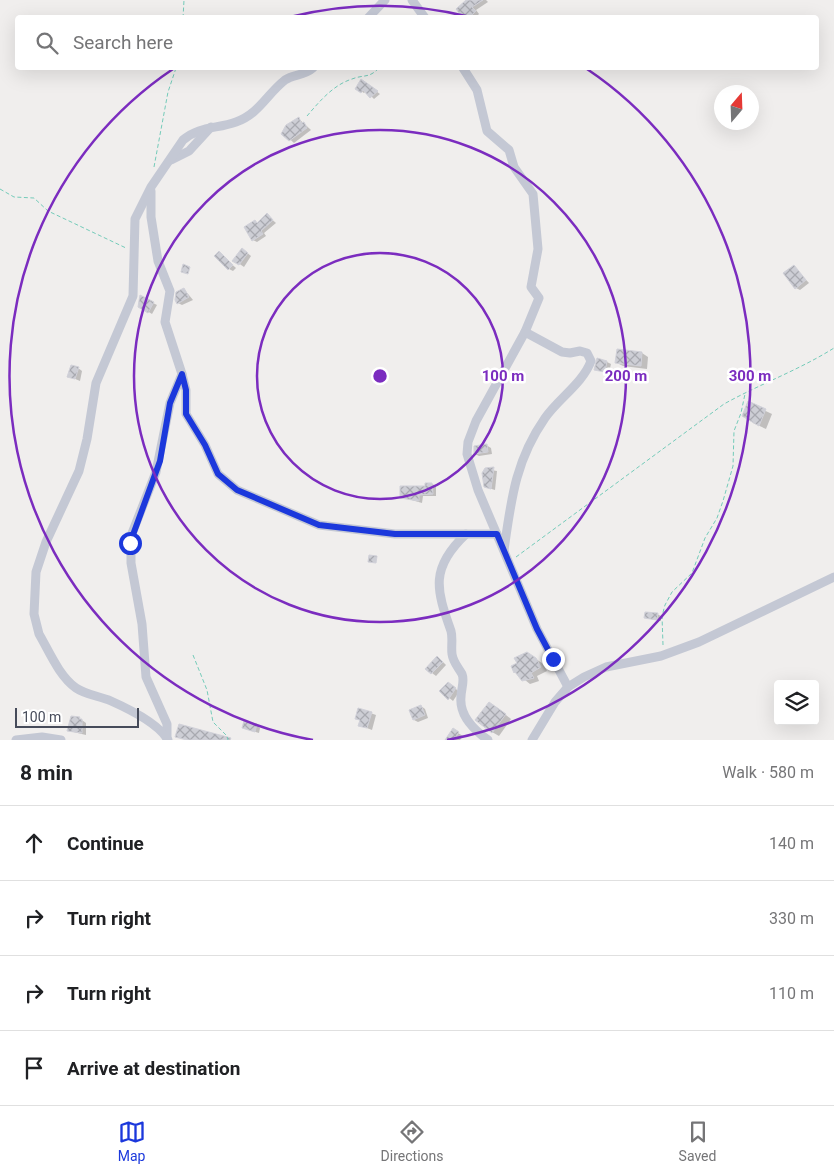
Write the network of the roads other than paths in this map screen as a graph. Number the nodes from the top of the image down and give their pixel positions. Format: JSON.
{"nodes":[{"id":1,"x":385,"y":0,"type":"edge"},
{"id":2,"x":412,"y":0,"type":"edge"},
{"id":3,"x":371,"y":15,"type":"edge"},
{"id":4,"x":423,"y":15,"type":"edge"},
{"id":5,"x":310,"y":70,"type":"edge"},
{"id":6,"x":464,"y":70,"type":"edge"},
{"id":7,"x":151,"y":187,"type":"junction"},
{"id":8,"x":525,"y":332,"type":"junction"},
{"id":9,"x":182,"y":374,"type":"junction"},
{"id":10,"x":466,"y":534,"type":"junction"},
{"id":11,"x":497,"y":534,"type":"junction"},
{"id":12,"x":504,"y":550,"type":"junction"},
{"id":13,"x":834,"y":577,"type":"edge"},
{"id":14,"x":568,"y":687,"type":"junction"},
{"id":15,"x":168,"y":739,"type":"edge"},
{"id":16,"x":16,"y":740,"type":"edge"},
{"id":17,"x":61,"y":740,"type":"edge"},
{"id":18,"x":488,"y":740,"type":"edge"},
{"id":19,"x":532,"y":740,"type":"edge"}],
"edges":[{"from":1,"to":3,"type":"street"},
{"from":2,"to":4,"type":"street"},
{"from":5,"to":7,"type":"street"},
{"from":6,"to":8,"type":"street"},
{"from":7,"to":9,"type":"street"},
{"from":7,"to":15,"type":"street"},
{"from":8,"to":11,"type":"street"},
{"from":8,"to":12,"type":"street"},
{"from":9,"to":10,"type":"street"},
{"from":9,"to":15,"type":"street"},
{"from":10,"to":11,"type":"street"},
{"from":10,"to":18,"type":"street"},
{"from":11,"to":12,"type":"street"},
{"from":12,"to":14,"type":"street"},
{"from":13,"to":14,"type":"street"},
{"from":14,"to":19,"type":"street"},
{"from":16,"to":17,"type":"street"}]}
